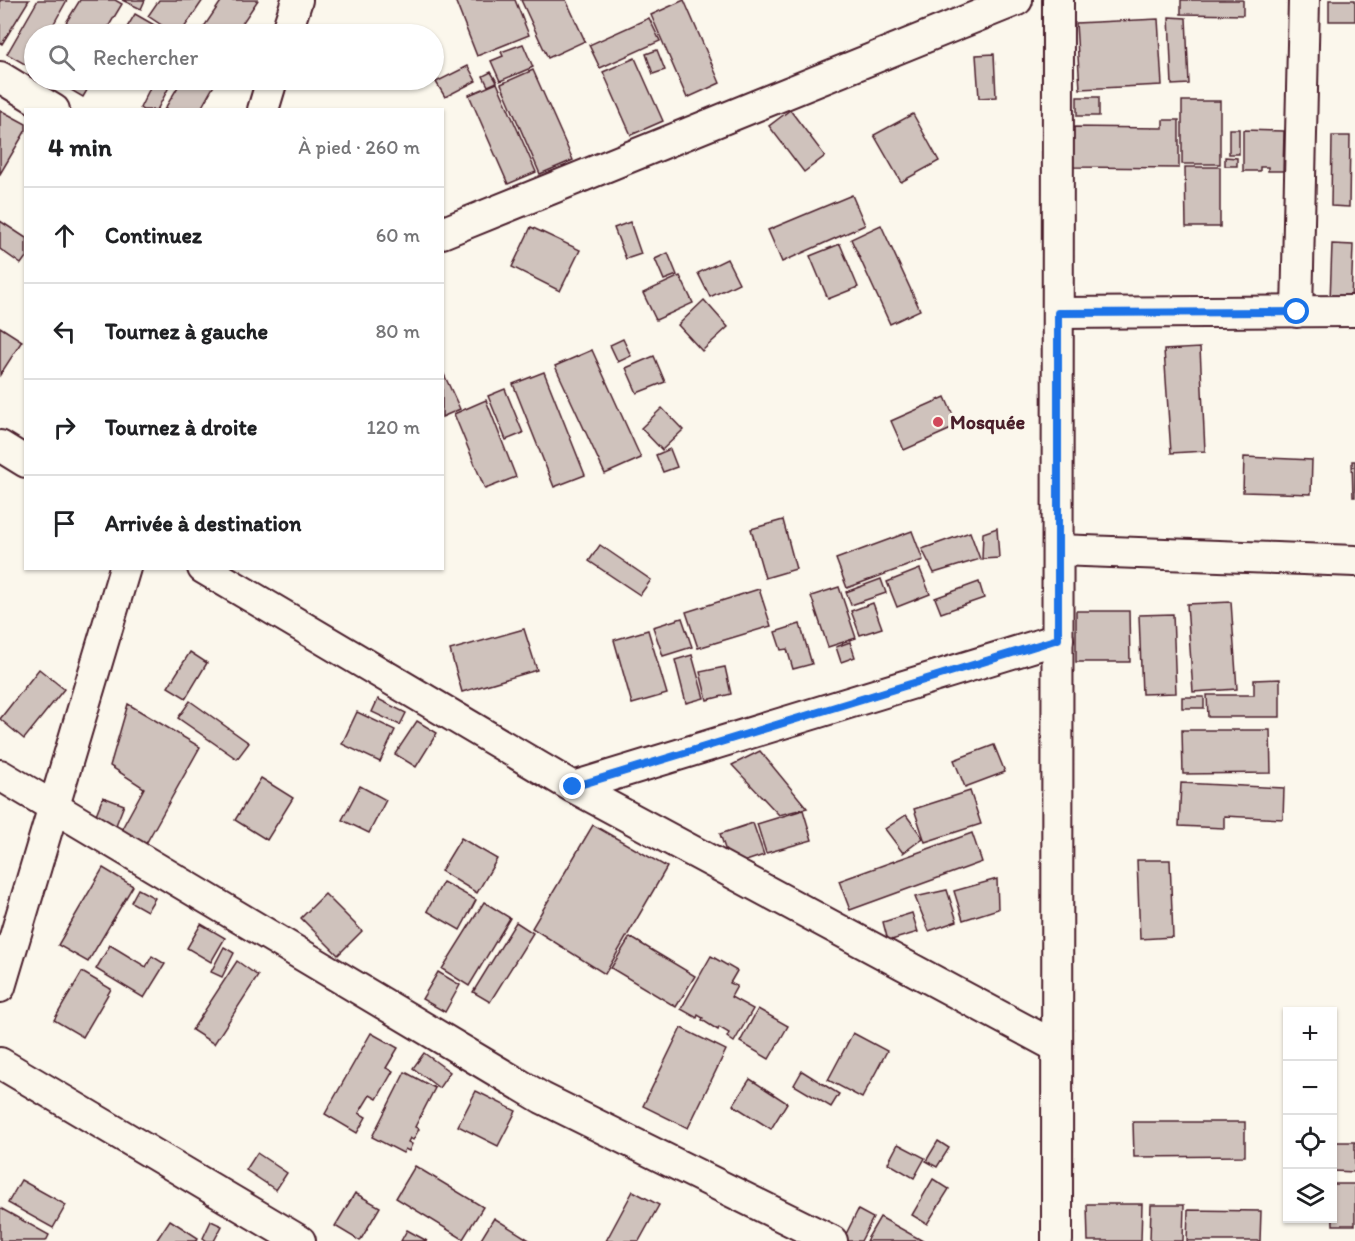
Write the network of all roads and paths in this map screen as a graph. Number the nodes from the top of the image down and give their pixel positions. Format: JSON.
{"nodes":[{"id":1,"x":297,"y":0,"type":"edge"},
{"id":2,"x":1017,"y":0,"type":"edge"},
{"id":3,"x":1058,"y":0,"type":"edge"},
{"id":4,"x":1304,"y":0,"type":"edge"},
{"id":5,"x":289,"y":24,"type":"edge"},
{"id":6,"x":0,"y":77,"type":"edge"},
{"id":7,"x":269,"y":90,"type":"edge"},
{"id":8,"x":51,"y":108,"type":"edge"},
{"id":9,"x":264,"y":108,"type":"edge"},
{"id":10,"x":444,"y":232,"type":"edge"},
{"id":11,"x":1297,"y":312,"type":"junction"},
{"id":12,"x":1355,"y":312,"type":"edge"},
{"id":13,"x":1058,"y":313,"type":"junction"},
{"id":14,"x":0,"y":446,"type":"edge"},
{"id":15,"x":24,"y":461,"type":"edge"},
{"id":16,"x":1058,"y":550,"type":"junction"},
{"id":17,"x":1355,"y":561,"type":"edge"},
{"id":18,"x":125,"y":570,"type":"edge"},
{"id":19,"x":206,"y":570,"type":"edge"},
{"id":20,"x":1058,"y":639,"type":"junction"},
{"id":21,"x":0,"y":775,"type":"edge"},
{"id":22,"x":573,"y":787,"type":"junction"},
{"id":23,"x":55,"y":806,"type":"junction"},
{"id":24,"x":0,"y":987,"type":"edge"},
{"id":25,"x":1057,"y":1047,"type":"junction"},
{"id":26,"x":0,"y":1063,"type":"edge"},
{"id":27,"x":300,"y":1241,"type":"edge"},
{"id":28,"x":832,"y":1241,"type":"edge"},
{"id":29,"x":1057,"y":1241,"type":"edge"}],
"edges":[{"from":1,"to":5,"type":"street"},
{"from":2,"to":10,"type":"street"},
{"from":3,"to":13,"type":"street"},
{"from":4,"to":11,"type":"street"},
{"from":6,"to":8,"type":"street"},
{"from":7,"to":9,"type":"street"},
{"from":11,"to":12,"type":"street"},
{"from":11,"to":13,"type":"street"},
{"from":13,"to":16,"type":"street"},
{"from":14,"to":15,"type":"street"},
{"from":16,"to":17,"type":"street"},
{"from":16,"to":20,"type":"street"},
{"from":18,"to":23,"type":"street"},
{"from":19,"to":22,"type":"street"},
{"from":20,"to":22,"type":"street"},
{"from":20,"to":25,"type":"street"},
{"from":21,"to":23,"type":"street"},
{"from":22,"to":25,"type":"street"},
{"from":23,"to":24,"type":"street"},
{"from":23,"to":28,"type":"street"},
{"from":25,"to":29,"type":"street"},
{"from":26,"to":27,"type":"street"}]}
